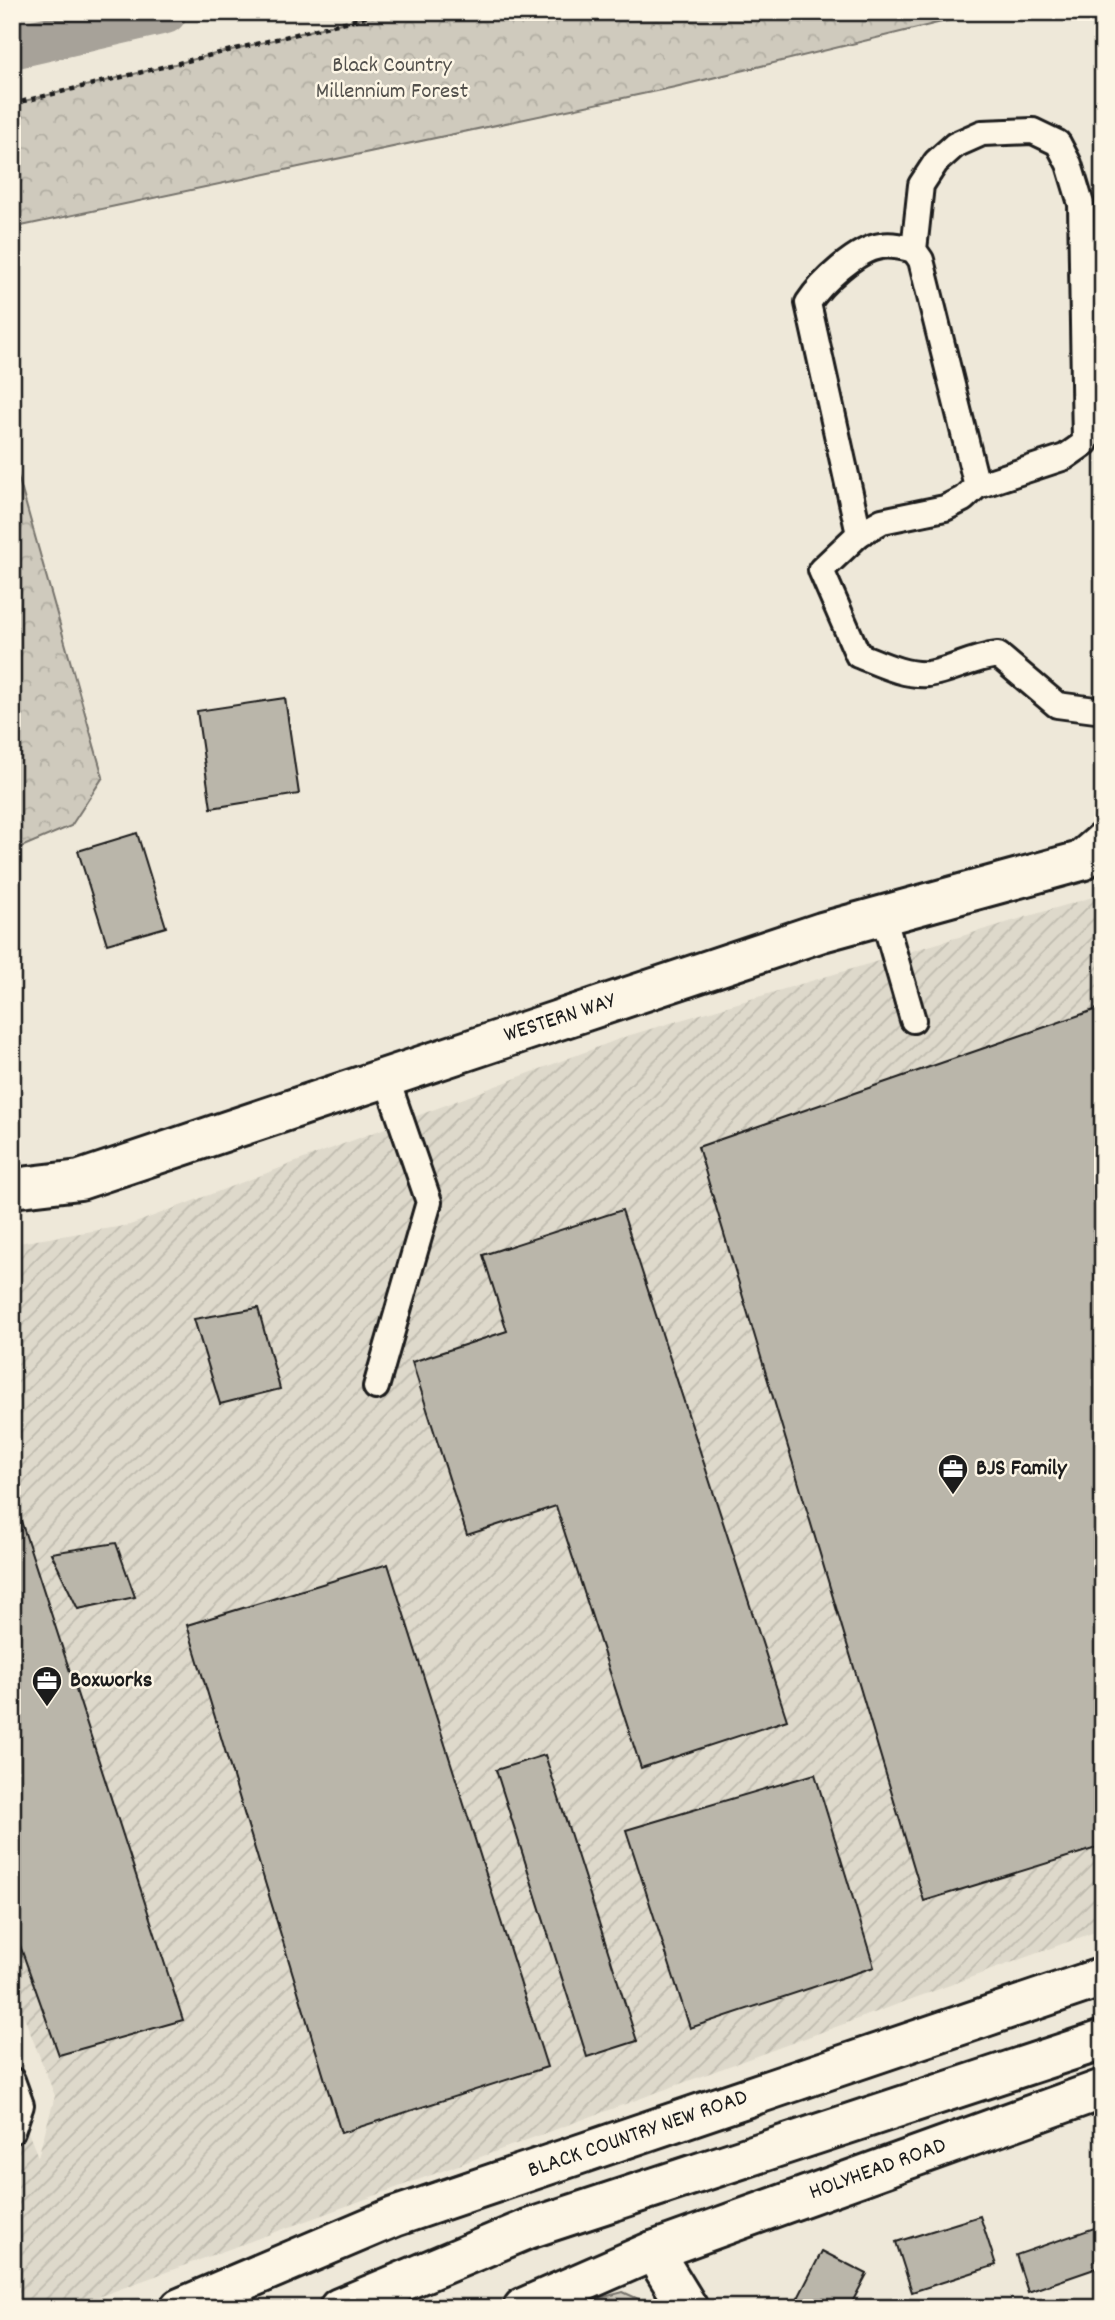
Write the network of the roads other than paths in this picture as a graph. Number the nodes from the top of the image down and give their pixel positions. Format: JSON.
{"nodes":[{"id":1,"x":914,"y":250,"type":"junction"},
{"id":2,"x":977,"y":486,"type":"junction"},
{"id":3,"x":859,"y":534,"type":"junction"},
{"id":4,"x":1103,"y":711,"type":"edge"},
{"id":5,"x":1103,"y":842,"type":"edge"},
{"id":6,"x":883,"y":915,"type":"junction"},
{"id":7,"x":913,"y":1020,"type":"dead end"},
{"id":8,"x":386,"y":1077,"type":"junction"},
{"id":9,"x":12,"y":1188,"type":"edge"},
{"id":10,"x":376,"y":1387,"type":"dead end"},
{"id":11,"x":1103,"y":1977,"type":"edge"},
{"id":12,"x":1103,"y":2040,"type":"edge"},
{"id":13,"x":12,"y":2080,"type":"edge"},
{"id":14,"x":1103,"y":2089,"type":"edge"},
{"id":15,"x":12,"y":2132,"type":"edge"},
{"id":16,"x":653,"y":2251,"type":"junction"},
{"id":17,"x":180,"y":2308,"type":"edge"},
{"id":18,"x":339,"y":2308,"type":"edge"},
{"id":19,"x":523,"y":2308,"type":"edge"},
{"id":20,"x":688,"y":2308,"type":"edge"}],
"edges":[{"from":1,"to":2,"type":"lane"},
{"from":1,"to":2,"type":"lane"},
{"from":1,"to":3,"type":"lane"},
{"from":2,"to":3,"type":"lane"},
{"from":3,"to":4,"type":"lane"},
{"from":5,"to":6,"type":"main road","name":"WESTERN WAY"},
{"from":6,"to":7,"type":"lane"},
{"from":6,"to":8,"type":"main road","name":"WESTERN WAY"},
{"from":8,"to":9,"type":"main road","name":"WESTERN WAY"},
{"from":8,"to":10,"type":"lane"},
{"from":11,"to":17,"type":"main road","name":"BLACK COUNTRY NEW ROAD"},
{"from":12,"to":18,"type":"main road"},
{"from":13,"to":15,"type":"lane"},
{"from":14,"to":16,"type":"main road","name":"HOLYHEAD ROAD"},
{"from":16,"to":19,"type":"main road","name":"HOLYHEAD ROAD"},
{"from":16,"to":20,"type":"main road"}]}
